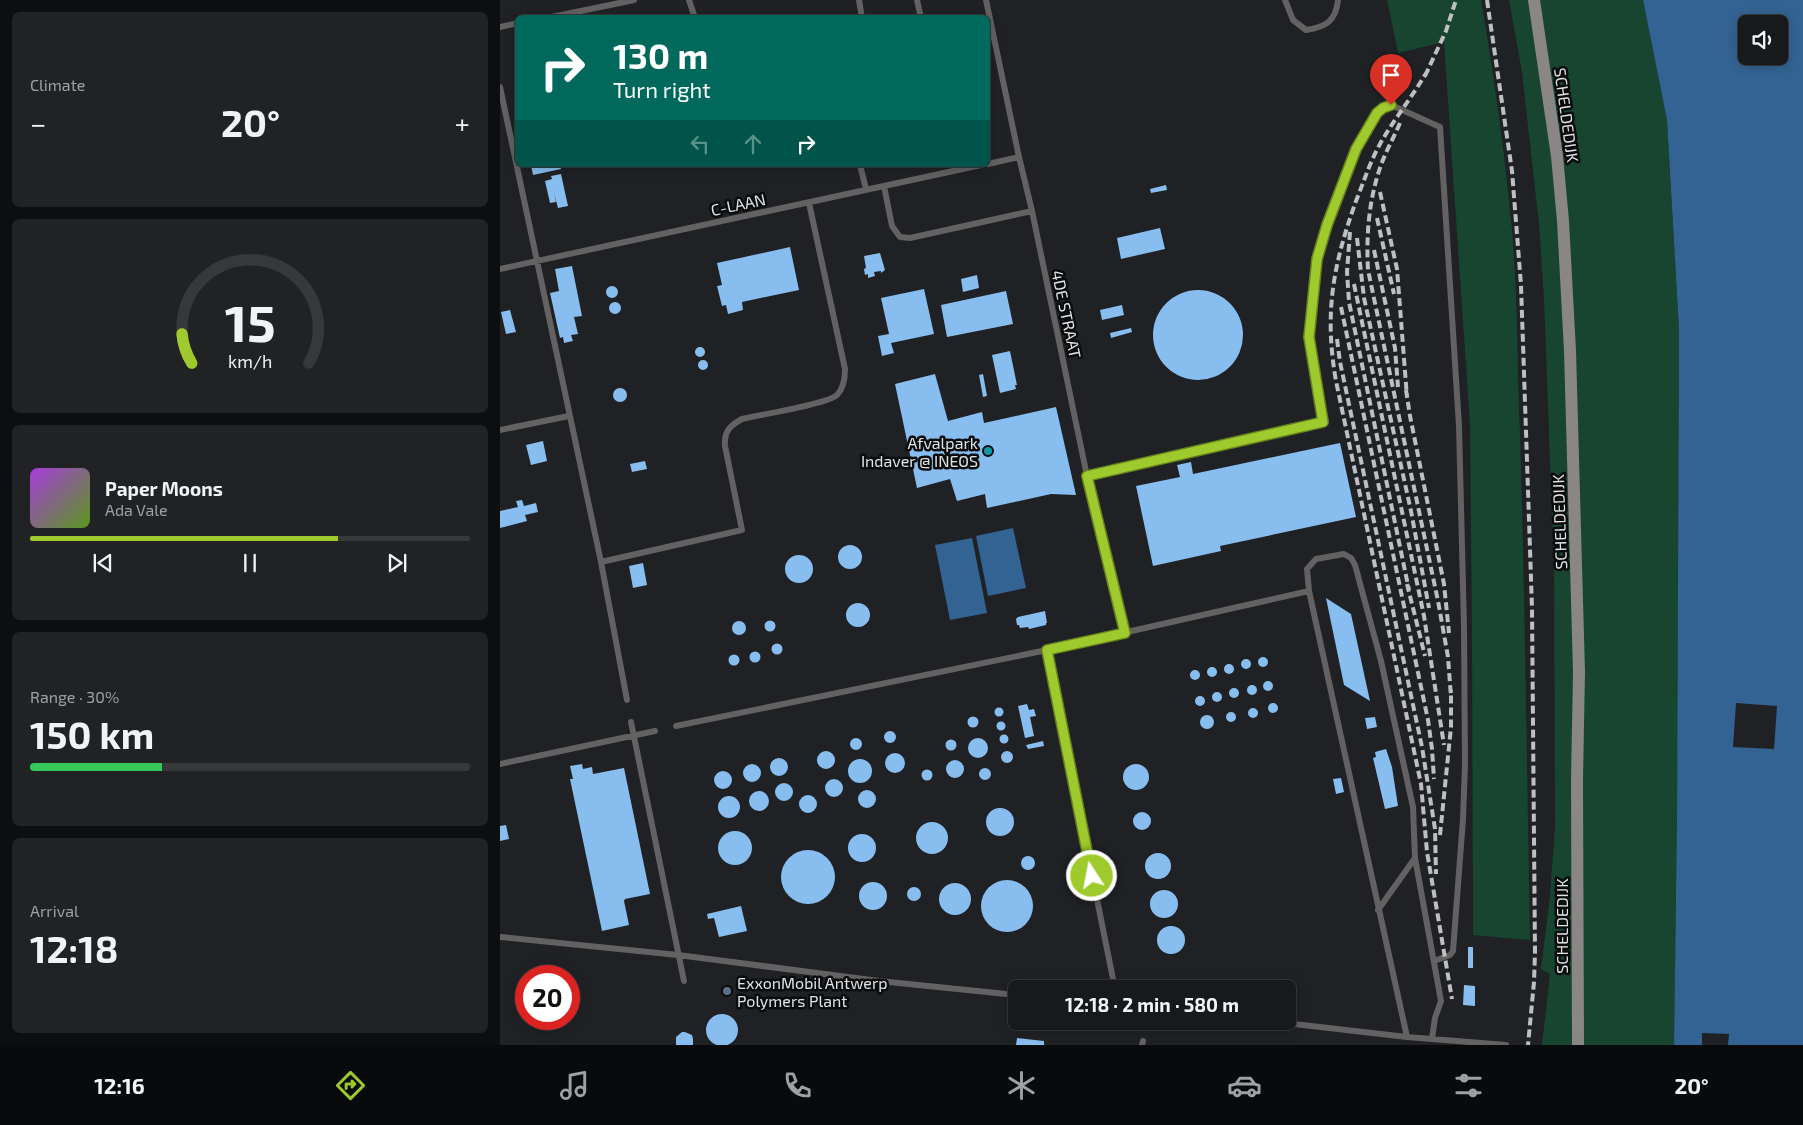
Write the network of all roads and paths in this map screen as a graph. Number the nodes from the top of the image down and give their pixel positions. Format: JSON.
{"nodes":[{"id":1,"x":634,"y":0,"type":"edge"},
{"id":2,"x":689,"y":0,"type":"edge"},
{"id":3,"x":859,"y":0,"type":"edge"},
{"id":4,"x":917,"y":0,"type":"edge"},
{"id":5,"x":986,"y":0,"type":"edge"},
{"id":6,"x":1338,"y":0,"type":"edge"},
{"id":7,"x":1534,"y":0,"type":"edge"},
{"id":8,"x":1286,"y":1,"type":"edge"},
{"id":9,"x":562,"y":15,"type":"edge"},
{"id":10,"x":694,"y":15,"type":"edge"},
{"id":11,"x":862,"y":15,"type":"edge"},
{"id":12,"x":920,"y":15,"type":"edge"},
{"id":13,"x":989,"y":15,"type":"edge"},
{"id":14,"x":990,"y":19,"type":"edge"},
{"id":15,"x":515,"y":24,"type":"edge"},
{"id":16,"x":500,"y":27,"type":"edge"},
{"id":17,"x":995,"y":43,"type":"junction"},
{"id":18,"x":990,"y":44,"type":"edge"},
{"id":19,"x":500,"y":87,"type":"edge"},
{"id":20,"x":1019,"y":157,"type":"junction"},
{"id":21,"x":515,"y":158,"type":"edge"},
{"id":22,"x":990,"y":164,"type":"edge"},
{"id":23,"x":517,"y":167,"type":"edge"},
{"id":24,"x":860,"y":167,"type":"edge"},
{"id":25,"x":972,"y":167,"type":"edge"},
{"id":26,"x":884,"y":186,"type":"junction"},
{"id":27,"x":866,"y":189,"type":"junction"},
{"id":28,"x":809,"y":203,"type":"junction"},
{"id":29,"x":1032,"y":211,"type":"junction"},
{"id":30,"x":537,"y":261,"type":"junction"},
{"id":31,"x":500,"y":269,"type":"edge"},
{"id":32,"x":569,"y":416,"type":"junction"},
{"id":33,"x":500,"y":430,"type":"edge"},
{"id":34,"x":1087,"y":476,"type":"junction"},
{"id":35,"x":601,"y":562,"type":"junction"},
{"id":36,"x":1309,"y":591,"type":"junction"},
{"id":37,"x":1125,"y":633,"type":"junction"},
{"id":38,"x":1047,"y":650,"type":"junction"},
{"id":39,"x":627,"y":700,"type":"dead end"},
{"id":40,"x":631,"y":722,"type":"dead end"},
{"id":41,"x":676,"y":726,"type":"dead end"},
{"id":42,"x":655,"y":731,"type":"dead end"},
{"id":43,"x":634,"y":735,"type":"junction"},
{"id":44,"x":500,"y":764,"type":"edge"},
{"id":45,"x":1415,"y":858,"type":"junction"},
{"id":46,"x":1378,"y":910,"type":"junction"},
{"id":47,"x":500,"y":937,"type":"edge"},
{"id":48,"x":678,"y":955,"type":"junction"},
{"id":49,"x":1434,"y":962,"type":"junction"},
{"id":50,"x":1113,"y":980,"type":"edge"},
{"id":51,"x":684,"y":981,"type":"dead end"},
{"id":52,"x":1008,"y":994,"type":"edge"},
{"id":53,"x":1296,"y":1024,"type":"edge"},
{"id":54,"x":1406,"y":1037,"type":"junction"},
{"id":55,"x":1432,"y":1039,"type":"junction"},
{"id":56,"x":1506,"y":1045,"type":"edge"},
{"id":57,"x":1578,"y":1045,"type":"edge"}],
"edges":[{"from":1,"to":9,"type":"lane"},
{"from":2,"to":10,"type":"lane"},
{"from":3,"to":11,"type":"lane"},
{"from":4,"to":12,"type":"lane"},
{"from":5,"to":13,"type":"lane","name":"4DE STRAAT"},
{"from":6,"to":8,"type":"lane"},
{"from":7,"to":57,"type":"street","name":"SCHELDEDIJK"},
{"from":14,"to":17,"type":"lane","name":"4DE STRAAT"},
{"from":15,"to":16,"type":"lane"},
{"from":17,"to":18,"type":"lane"},
{"from":17,"to":20,"type":"lane","name":"4DE STRAAT"},
{"from":19,"to":21,"type":"lane"},
{"from":20,"to":22,"type":"lane"},
{"from":20,"to":29,"type":"lane","name":"4DE STRAAT"},
{"from":23,"to":30,"type":"lane"},
{"from":24,"to":27,"type":"lane"},
{"from":25,"to":26,"type":"lane","name":"C-LAAN"},
{"from":26,"to":27,"type":"lane","name":"C-LAAN"},
{"from":26,"to":29,"type":"lane"},
{"from":27,"to":28,"type":"lane","name":"C-LAAN"},
{"from":28,"to":30,"type":"lane","name":"C-LAAN"},
{"from":28,"to":35,"type":"lane"},
{"from":29,"to":34,"type":"lane","name":"4DE STRAAT"},
{"from":30,"to":31,"type":"lane","name":"C-LAAN"},
{"from":30,"to":32,"type":"lane"},
{"from":32,"to":33,"type":"lane"},
{"from":32,"to":35,"type":"lane"},
{"from":34,"to":37,"type":"lane","name":"4DE STRAAT"},
{"from":34,"to":49,"type":"lane"},
{"from":35,"to":39,"type":"lane"},
{"from":36,"to":37,"type":"lane"},
{"from":36,"to":45,"type":"lane"},
{"from":36,"to":46,"type":"lane"},
{"from":37,"to":38,"type":"lane"},
{"from":38,"to":41,"type":"lane"},
{"from":38,"to":50,"type":"lane"},
{"from":40,"to":43,"type":"lane"},
{"from":42,"to":43,"type":"lane"},
{"from":43,"to":44,"type":"lane"},
{"from":43,"to":48,"type":"lane"},
{"from":45,"to":46,"type":"lane"},
{"from":45,"to":49,"type":"lane"},
{"from":46,"to":54,"type":"lane"},
{"from":47,"to":48,"type":"lane"},
{"from":48,"to":51,"type":"lane"},
{"from":48,"to":52,"type":"lane"},
{"from":49,"to":55,"type":"lane"},
{"from":53,"to":54,"type":"lane"},
{"from":54,"to":55,"type":"lane"},
{"from":55,"to":56,"type":"lane"}]}
